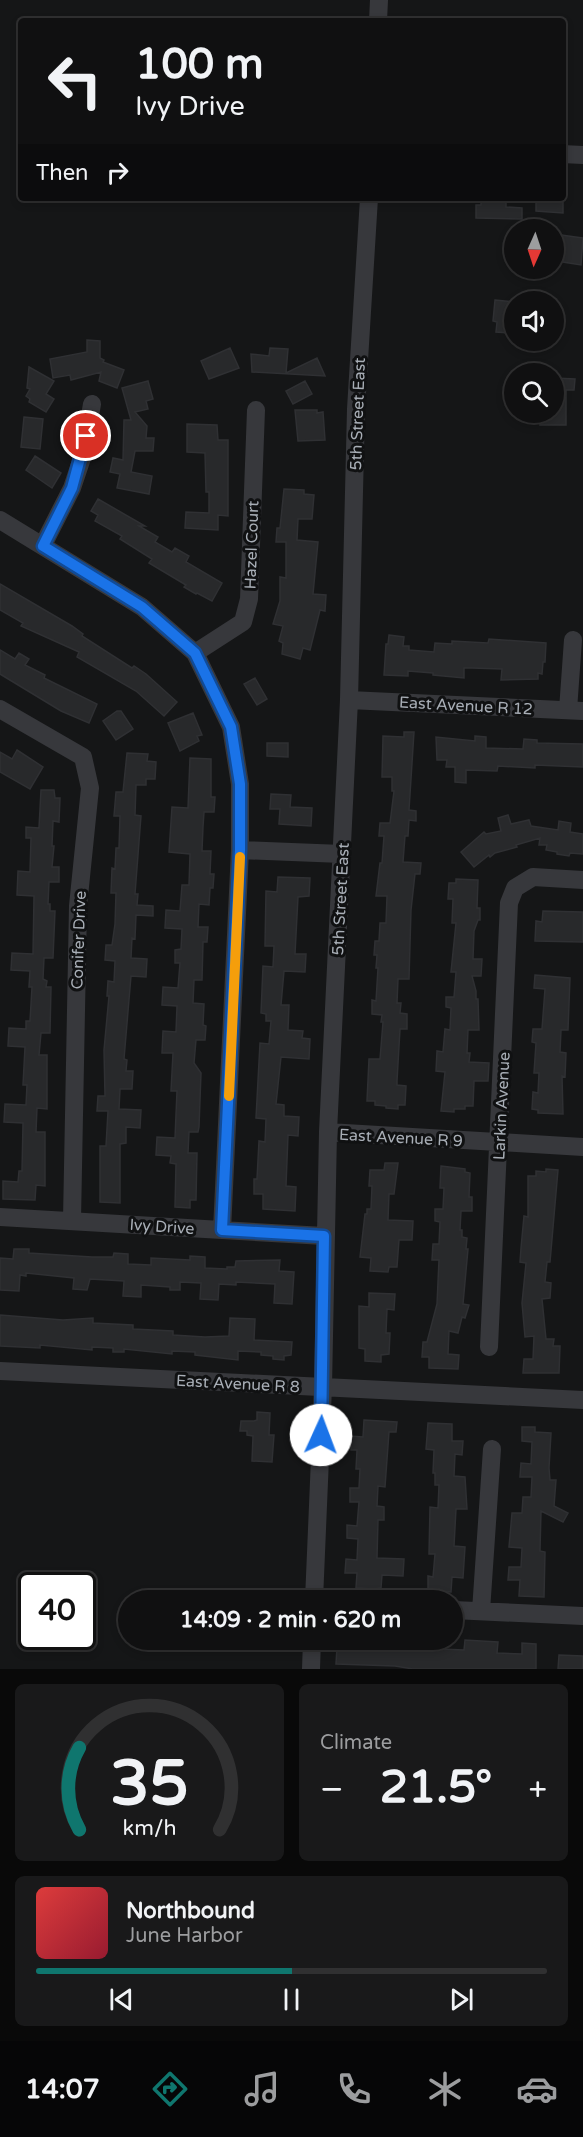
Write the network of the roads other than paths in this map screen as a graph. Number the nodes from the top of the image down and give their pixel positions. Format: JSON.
{"nodes":[{"id":1,"x":379,"y":0,"type":"edge"},
{"id":2,"x":378,"y":18,"type":"edge"},
{"id":3,"x":566,"y":154,"type":"edge"},
{"id":4,"x":583,"y":155,"type":"edge"},
{"id":5,"x":369,"y":201,"type":"edge"},
{"id":6,"x":92,"y":404,"type":"dead end"},
{"id":7,"x":256,"y":410,"type":"dead end"},
{"id":8,"x":0,"y":520,"type":"edge"},
{"id":9,"x":43,"y":546,"type":"junction"},
{"id":10,"x":573,"y":639,"type":"dead end"},
{"id":11,"x":195,"y":653,"type":"junction"},
{"id":12,"x":349,"y":700,"type":"junction"},
{"id":13,"x":0,"y":709,"type":"edge"},
{"id":14,"x":576,"y":710,"type":"edge"},
{"id":15,"x":240,"y":850,"type":"junction"},
{"id":16,"x":342,"y":854,"type":"junction"},
{"id":17,"x":583,"y":880,"type":"edge"},
{"id":18,"x":327,"y":1132,"type":"junction"},
{"id":19,"x":499,"y":1143,"type":"junction"},
{"id":20,"x":583,"y":1147,"type":"edge"},
{"id":21,"x":0,"y":1217,"type":"edge"},
{"id":22,"x":72,"y":1220,"type":"junction"},
{"id":23,"x":222,"y":1230,"type":"junction"},
{"id":24,"x":324,"y":1236,"type":"junction"},
{"id":25,"x":489,"y":1347,"type":"dead end"},
{"id":26,"x":0,"y":1371,"type":"edge"},
{"id":27,"x":323,"y":1387,"type":"junction"},
{"id":28,"x":583,"y":1400,"type":"edge"},
{"id":29,"x":492,"y":1449,"type":"dead end"},
{"id":30,"x":314,"y":1590,"type":"edge"},
{"id":31,"x":463,"y":1610,"type":"edge"},
{"id":32,"x":481,"y":1611,"type":"junction"},
{"id":33,"x":583,"y":1616,"type":"edge"},
{"id":34,"x":311,"y":1650,"type":"edge"},
{"id":35,"x":310,"y":1669,"type":"edge"}],
"edges":[{"from":1,"to":2,"type":"street"},
{"from":3,"to":4,"type":"street"},
{"from":5,"to":12,"type":"street","name":"5th Street East"},
{"from":6,"to":9,"type":"street"},
{"from":7,"to":11,"type":"street","name":"Hazel Court"},
{"from":8,"to":9,"type":"street"},
{"from":9,"to":11,"type":"street"},
{"from":10,"to":14,"type":"street"},
{"from":11,"to":15,"type":"street"},
{"from":12,"to":14,"type":"street","name":"East Avenue R 12"},
{"from":12,"to":16,"type":"street","name":"5th Street East"},
{"from":13,"to":22,"type":"street","name":"Conifer Drive"},
{"from":15,"to":16,"type":"street"},
{"from":15,"to":23,"type":"street"},
{"from":16,"to":18,"type":"street","name":"5th Street East"},
{"from":17,"to":19,"type":"street","name":"Larkin Avenue"},
{"from":18,"to":19,"type":"street","name":"East Avenue R 9"},
{"from":18,"to":24,"type":"street","name":"5th Street East"},
{"from":19,"to":20,"type":"street","name":"East Avenue R 9"},
{"from":19,"to":25,"type":"street","name":"Larkin Avenue"},
{"from":21,"to":22,"type":"street","name":"Ivy Drive"},
{"from":22,"to":23,"type":"street","name":"Ivy Drive"},
{"from":23,"to":24,"type":"street","name":"Ivy Drive"},
{"from":24,"to":27,"type":"street","name":"5th Street East"},
{"from":26,"to":27,"type":"street","name":"East Avenue R 8"},
{"from":27,"to":28,"type":"street","name":"East Avenue R 8"},
{"from":27,"to":30,"type":"street","name":"5th Street East"},
{"from":29,"to":32,"type":"street"},
{"from":31,"to":32,"type":"street"},
{"from":32,"to":33,"type":"street"},
{"from":34,"to":35,"type":"street"}]}
